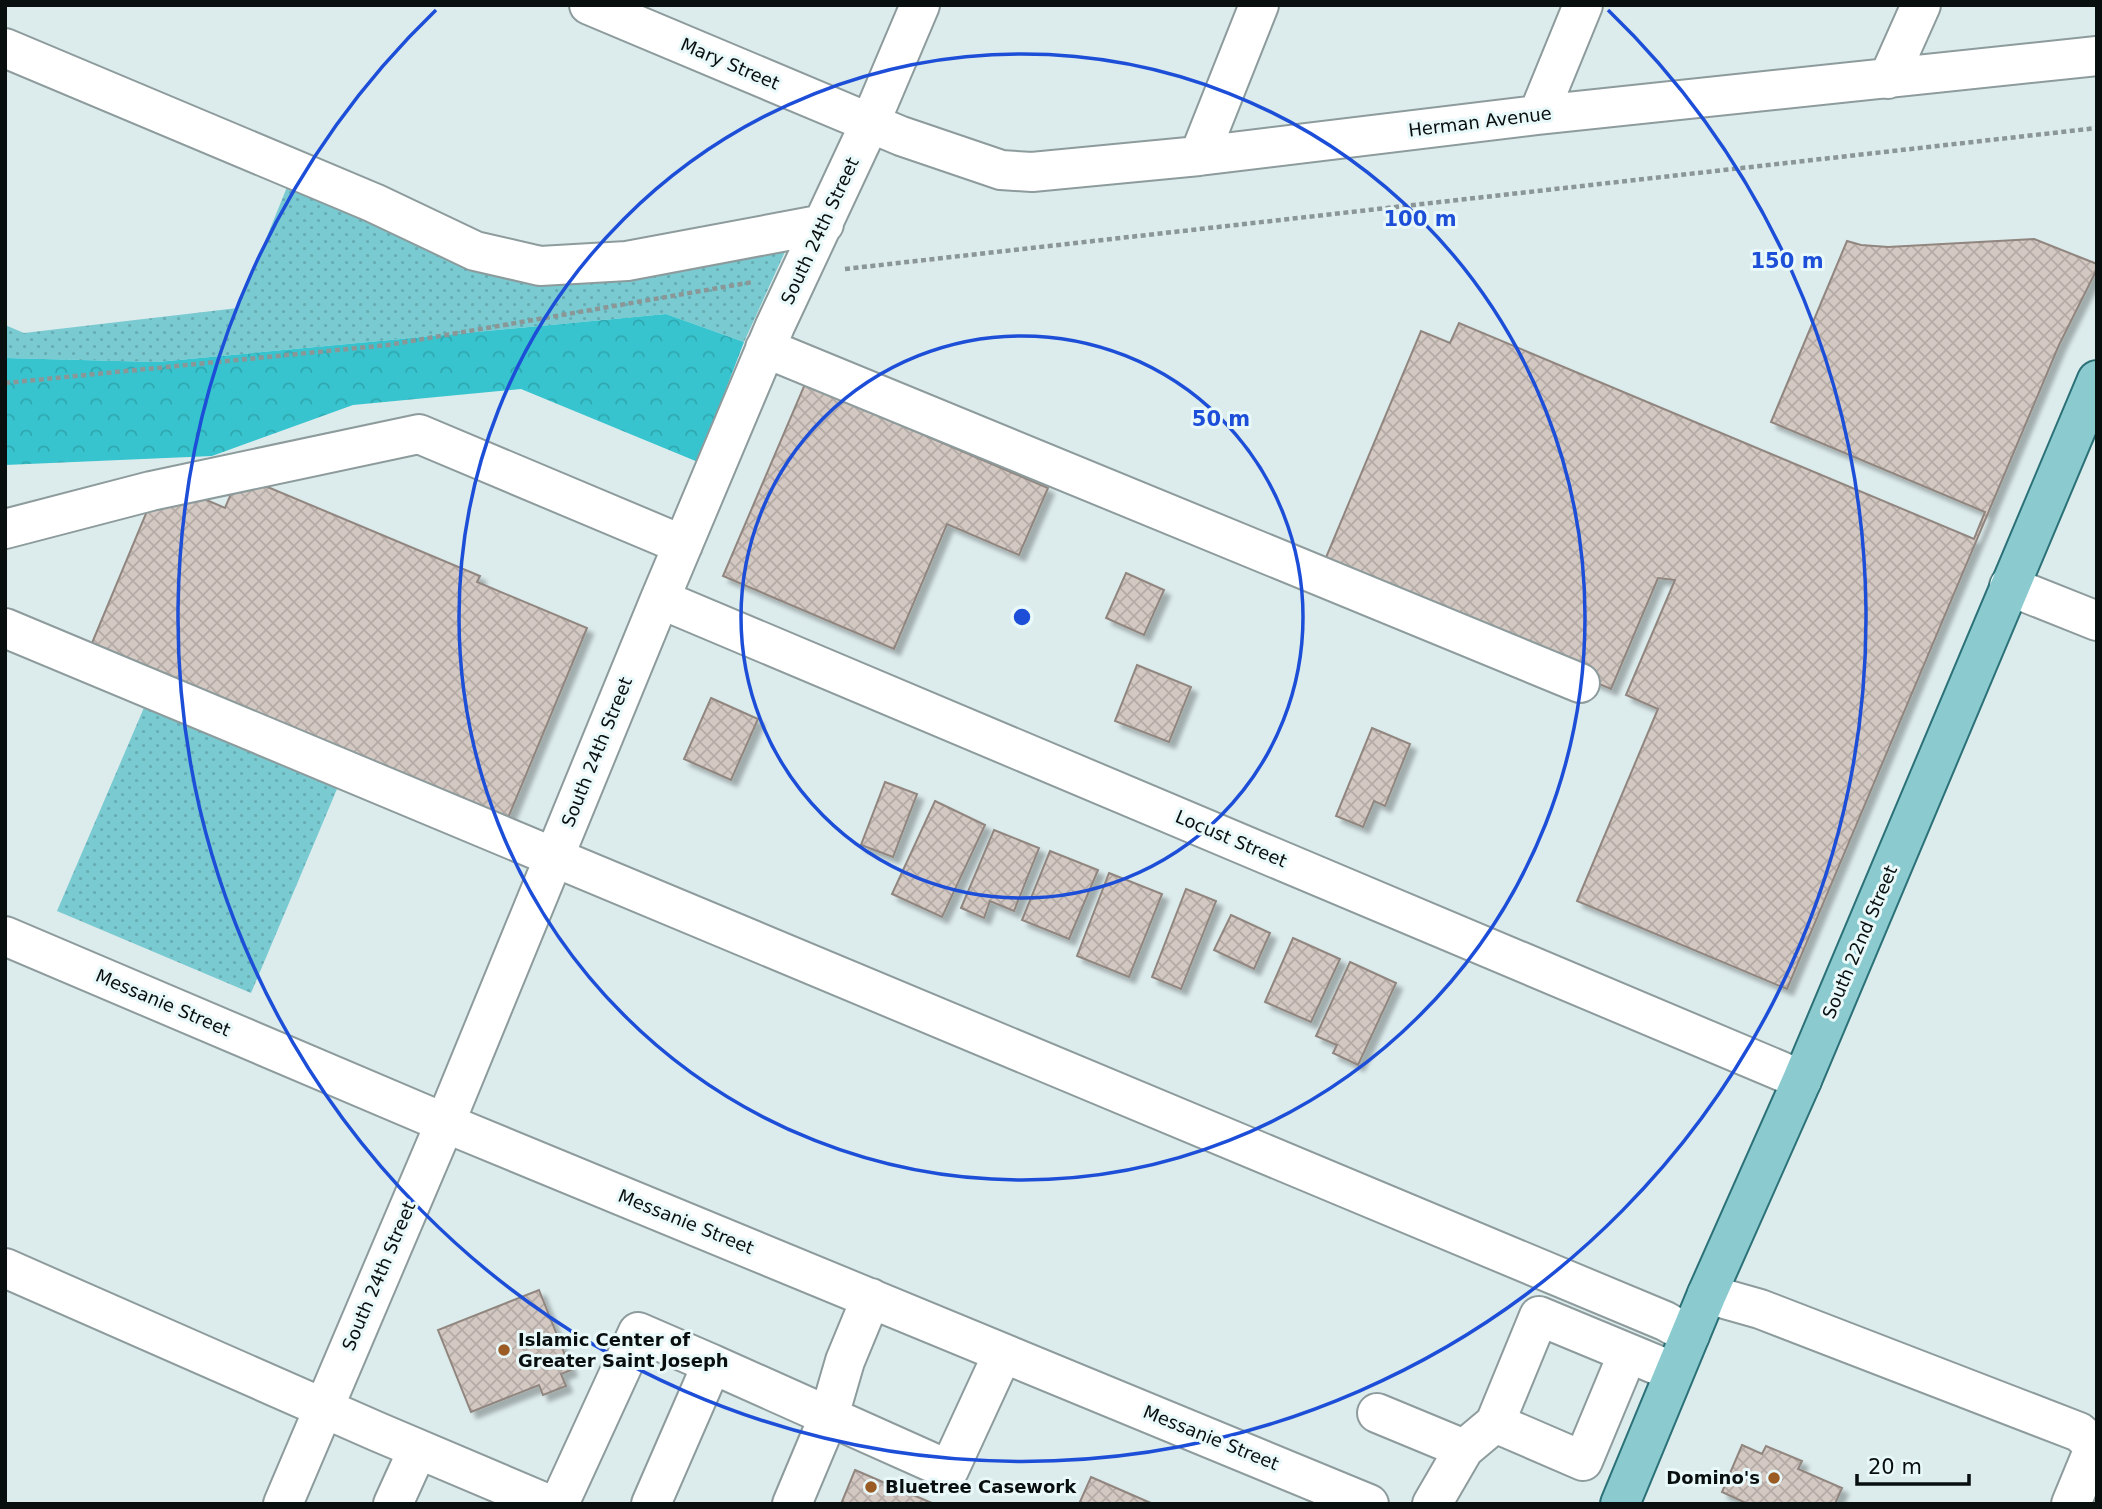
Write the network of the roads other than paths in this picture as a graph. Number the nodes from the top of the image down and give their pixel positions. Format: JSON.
{"nodes":[{"id":1,"x":589,"y":5,"type":"edge"},
{"id":2,"x":920,"y":5,"type":"edge"},
{"id":3,"x":1259,"y":5,"type":"edge"},
{"id":4,"x":1583,"y":5,"type":"edge"},
{"id":5,"x":1921,"y":5,"type":"edge"},
{"id":6,"x":5,"y":48,"type":"edge"},
{"id":7,"x":2097,"y":56,"type":"edge"},
{"id":8,"x":1888,"y":79,"type":"junction"},
{"id":9,"x":1538,"y":115,"type":"junction"},
{"id":10,"x":870,"y":123,"type":"junction"},
{"id":11,"x":1199,"y":156,"type":"junction"},
{"id":12,"x":824,"y":225,"type":"junction"},
{"id":13,"x":765,"y":348,"type":"junction"},
{"id":14,"x":2097,"y":380,"type":"edge"},
{"id":15,"x":5,"y":528,"type":"edge"},
{"id":16,"x":683,"y":545,"type":"junction"},
{"id":17,"x":2010,"y":586,"type":"junction"},
{"id":18,"x":660,"y":599,"type":"junction"},
{"id":19,"x":2097,"y":621,"type":"edge"},
{"id":20,"x":5,"y":628,"type":"edge"},
{"id":21,"x":1580,"y":683,"type":"dead end"},
{"id":22,"x":554,"y":856,"type":"junction"},
{"id":23,"x":5,"y":936,"type":"edge"},
{"id":24,"x":1802,"y":1080,"type":"junction"},
{"id":25,"x":445,"y":1123,"type":"junction"},
{"id":26,"x":5,"y":1268,"type":"edge"},
{"id":27,"x":1707,"y":1294,"type":"junction"},
{"id":28,"x":871,"y":1298,"type":"junction"},
{"id":29,"x":1690,"y":1335,"type":"junction"},
{"id":30,"x":1003,"y":1353,"type":"junction"},
{"id":31,"x":1629,"y":1353,"type":"junction"},
{"id":32,"x":712,"y":1364,"type":"junction"},
{"id":33,"x":1674,"y":1372,"type":"junction"},
{"id":34,"x":323,"y":1407,"type":"junction"},
{"id":35,"x":1377,"y":1413,"type":"dead end"},
{"id":36,"x":829,"y":1416,"type":"junction"},
{"id":37,"x":1495,"y":1423,"type":"junction"},
{"id":38,"x":2096,"y":1444,"type":"edge"},
{"id":39,"x":418,"y":1449,"type":"junction"},
{"id":40,"x":1464,"y":1449,"type":"junction"},
{"id":41,"x":482,"y":1491,"type":"edge"},
{"id":42,"x":283,"y":1504,"type":"edge"},
{"id":43,"x":393,"y":1504,"type":"edge"},
{"id":44,"x":548,"y":1504,"type":"edge"},
{"id":45,"x":559,"y":1504,"type":"edge"},
{"id":46,"x":651,"y":1504,"type":"edge"},
{"id":47,"x":792,"y":1504,"type":"edge"},
{"id":48,"x":1369,"y":1504,"type":"edge"},
{"id":49,"x":1432,"y":1504,"type":"edge"},
{"id":50,"x":1620,"y":1504,"type":"edge"},
{"id":51,"x":2071,"y":1504,"type":"edge"}],
"edges":[{"from":1,"to":10,"type":"street","name":"Mary Street"},
{"from":2,"to":10,"type":"street","name":"South 24th Street"},
{"from":3,"to":11,"type":"street"},
{"from":4,"to":9,"type":"street"},
{"from":5,"to":8,"type":"street"},
{"from":6,"to":12,"type":"street"},
{"from":7,"to":8,"type":"street","name":"Herman Avenue"},
{"from":8,"to":9,"type":"street","name":"Herman Avenue"},
{"from":9,"to":11,"type":"street","name":"Herman Avenue"},
{"from":10,"to":11,"type":"street","name":"Herman Avenue"},
{"from":10,"to":12,"type":"street","name":"South 24th Street"},
{"from":12,"to":13,"type":"street","name":"South 24th Street"},
{"from":13,"to":16,"type":"street","name":"South 24th Street"},
{"from":13,"to":21,"type":"street"},
{"from":14,"to":17,"type":"main road","name":"South 22nd Street"},
{"from":15,"to":16,"type":"street"},
{"from":16,"to":18,"type":"street","name":"South 24th Street"},
{"from":17,"to":19,"type":"street"},
{"from":17,"to":24,"type":"main road","name":"South 22nd Street"},
{"from":18,"to":22,"type":"street","name":"South 24th Street"},
{"from":18,"to":24,"type":"street","name":"Locust Street"},
{"from":20,"to":22,"type":"street"},
{"from":22,"to":25,"type":"street","name":"South 24th Street"},
{"from":22,"to":29,"type":"street"},
{"from":23,"to":25,"type":"street","name":"Messanie Street"},
{"from":24,"to":27,"type":"main road","name":"South 22nd Street"},
{"from":25,"to":28,"type":"street","name":"Messanie Street"},
{"from":25,"to":34,"type":"street","name":"South 24th Street"},
{"from":26,"to":34,"type":"street"},
{"from":27,"to":29,"type":"main road","name":"South 22nd Street"},
{"from":27,"to":38,"type":"street"},
{"from":28,"to":30,"type":"street","name":"Messanie Street"},
{"from":28,"to":36,"type":"street"},
{"from":29,"to":33,"type":"main road","name":"South 22nd Street"},
{"from":30,"to":36,"type":"street"},
{"from":30,"to":48,"type":"street","name":"Messanie Street"},
{"from":31,"to":33,"type":"street"},
{"from":31,"to":37,"type":"street"},
{"from":31,"to":37,"type":"street"},
{"from":32,"to":36,"type":"street"},
{"from":32,"to":45,"type":"street"},
{"from":32,"to":46,"type":"street"},
{"from":33,"to":50,"type":"main road","name":"South 22nd Street"},
{"from":34,"to":39,"type":"street"},
{"from":34,"to":42,"type":"street","name":"South 24th Street"},
{"from":35,"to":40,"type":"street"},
{"from":36,"to":47,"type":"street"},
{"from":37,"to":40,"type":"street"},
{"from":38,"to":51,"type":"street"},
{"from":39,"to":41,"type":"street"},
{"from":39,"to":43,"type":"street"},
{"from":40,"to":49,"type":"street"},
{"from":41,"to":44,"type":"street"}]}
